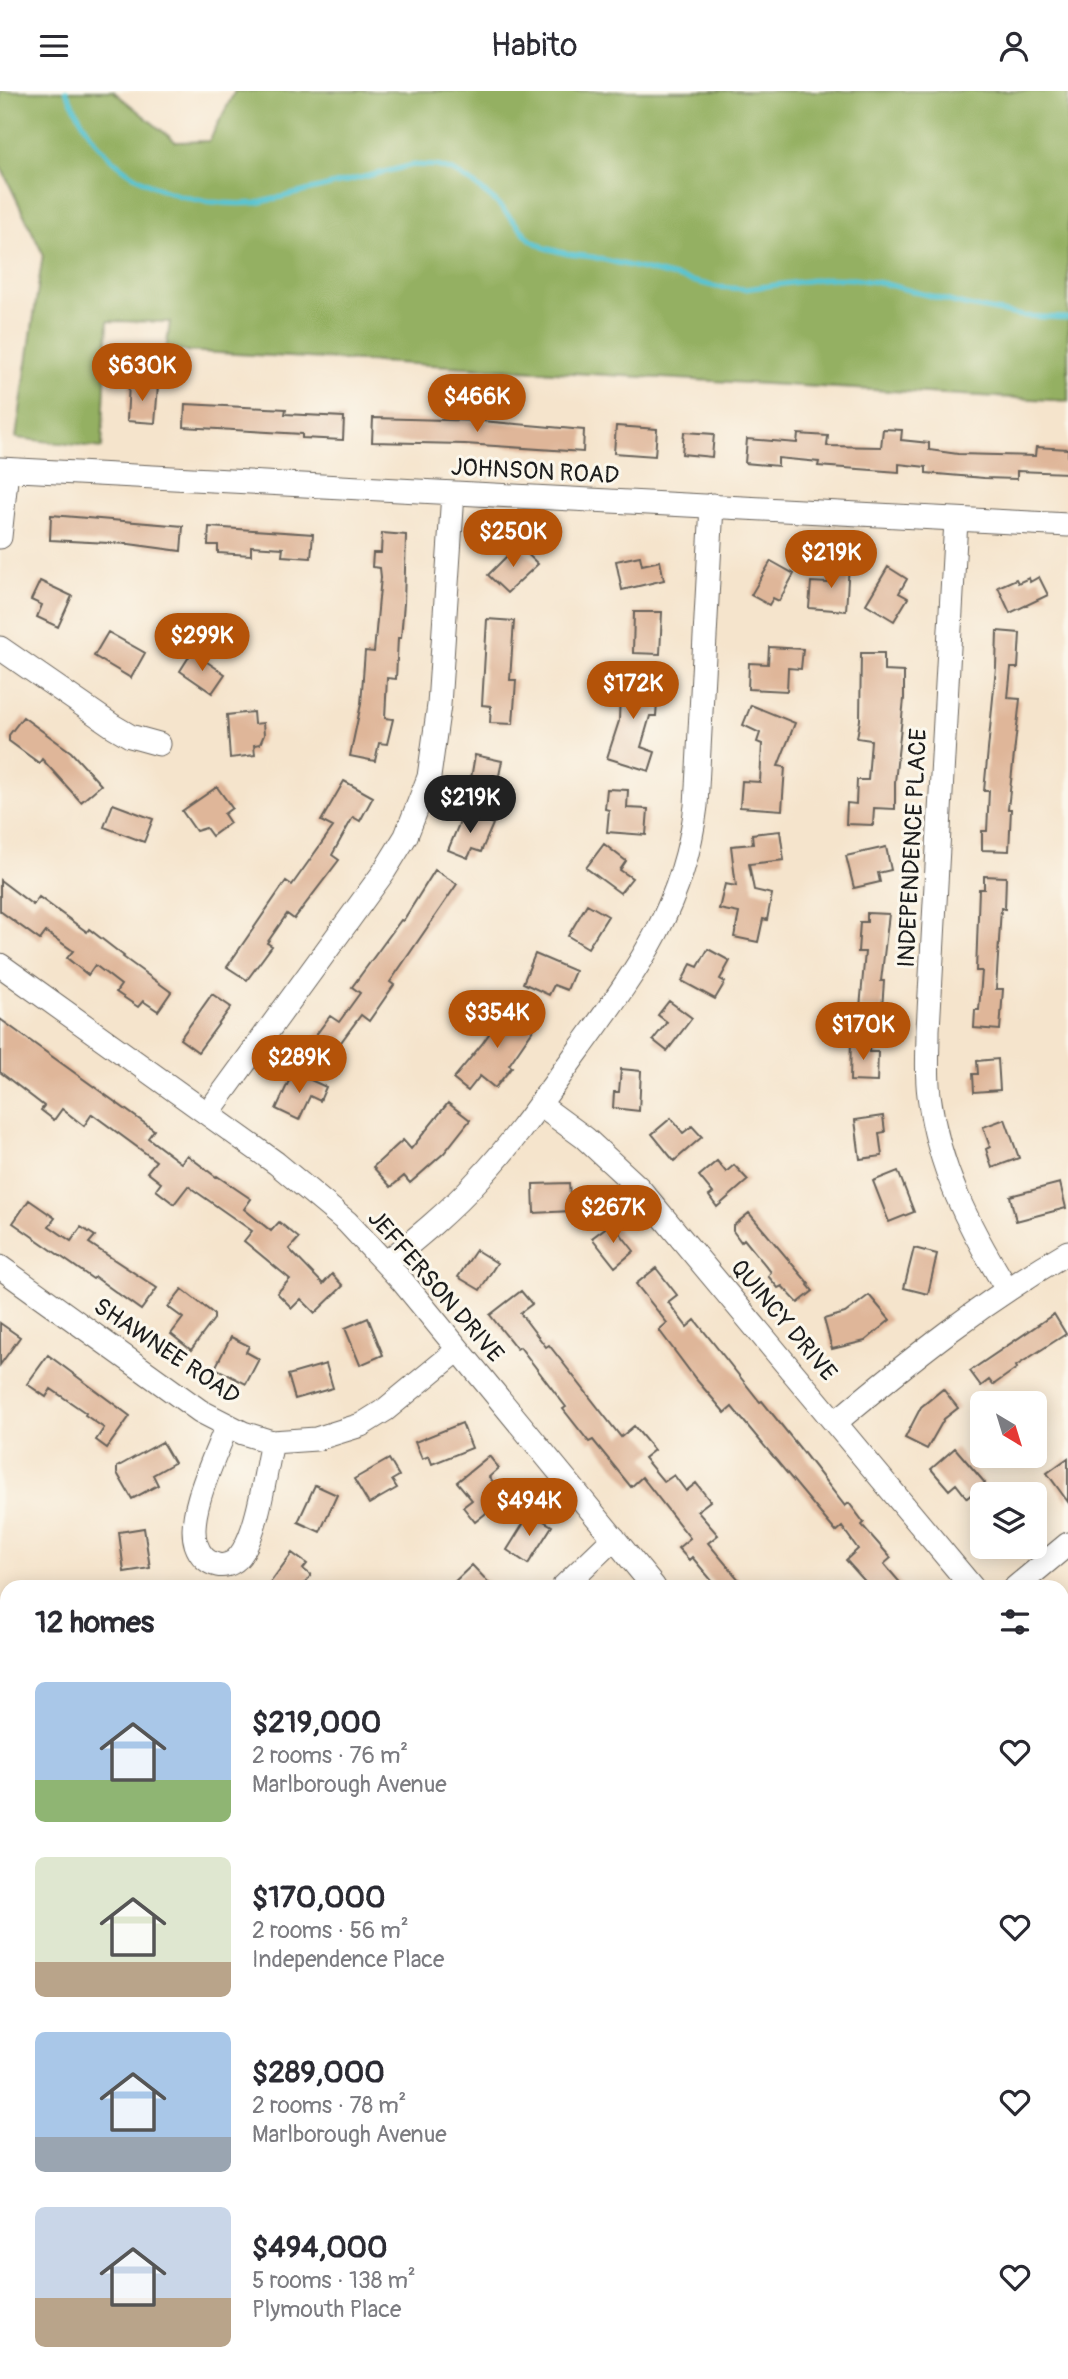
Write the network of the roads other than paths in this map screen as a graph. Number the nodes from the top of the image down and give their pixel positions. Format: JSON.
{"nodes":[{"id":1,"x":4,"y":470,"type":"edge"},
{"id":2,"x":453,"y":493,"type":"junction"},
{"id":3,"x":712,"y":505,"type":"junction"},
{"id":4,"x":956,"y":520,"type":"junction"},
{"id":5,"x":1068,"y":526,"type":"edge"},
{"id":6,"x":0,"y":537,"type":"edge"},
{"id":7,"x":0,"y":648,"type":"edge"},
{"id":8,"x":159,"y":744,"type":"dead end"},
{"id":9,"x":0,"y":965,"type":"edge"},
{"id":10,"x":540,"y":1105,"type":"junction"},
{"id":11,"x":208,"y":1113,"type":"junction"},
{"id":12,"x":1068,"y":1252,"type":"edge"},
{"id":13,"x":386,"y":1263,"type":"junction"},
{"id":14,"x":0,"y":1267,"type":"edge"},
{"id":15,"x":1007,"y":1289,"type":"junction"},
{"id":16,"x":458,"y":1350,"type":"junction"},
{"id":17,"x":836,"y":1422,"type":"junction"},
{"id":18,"x":227,"y":1425,"type":"junction"},
{"id":19,"x":272,"y":1442,"type":"junction"},
{"id":20,"x":614,"y":1538,"type":"junction"},
{"id":21,"x":1068,"y":1544,"type":"edge"},
{"id":22,"x":570,"y":1580,"type":"edge"},
{"id":23,"x":648,"y":1580,"type":"edge"},
{"id":24,"x":966,"y":1580,"type":"edge"},
{"id":25,"x":1024,"y":1580,"type":"edge"}],
"edges":[{"from":1,"to":2,"type":"street","name":"JOHNSON ROAD"},
{"from":1,"to":6,"type":"street"},
{"from":2,"to":3,"type":"street","name":"JOHNSON ROAD"},
{"from":2,"to":11,"type":"street"},
{"from":3,"to":4,"type":"street","name":"JOHNSON ROAD"},
{"from":3,"to":10,"type":"street"},
{"from":4,"to":5,"type":"street","name":"JOHNSON ROAD"},
{"from":4,"to":15,"type":"street","name":"INDEPENDENCE PLACE"},
{"from":7,"to":8,"type":"street"},
{"from":9,"to":11,"type":"street","name":"JEFFERSON DRIVE"},
{"from":10,"to":13,"type":"street"},
{"from":10,"to":17,"type":"street","name":"QUINCY DRIVE"},
{"from":11,"to":13,"type":"street","name":"JEFFERSON DRIVE"},
{"from":12,"to":15,"type":"street"},
{"from":13,"to":16,"type":"street","name":"JEFFERSON DRIVE"},
{"from":14,"to":18,"type":"street","name":"SHAWNEE ROAD"},
{"from":15,"to":17,"type":"street"},
{"from":16,"to":19,"type":"street","name":"SHAWNEE ROAD"},
{"from":16,"to":20,"type":"street","name":"JEFFERSON DRIVE"},
{"from":17,"to":24,"type":"street","name":"QUINCY DRIVE"},
{"from":18,"to":19,"type":"street","name":"SHAWNEE ROAD"},
{"from":18,"to":19,"type":"street"},
{"from":20,"to":22,"type":"street"},
{"from":20,"to":23,"type":"street","name":"JEFFERSON DRIVE"},
{"from":21,"to":25,"type":"street"}]}
